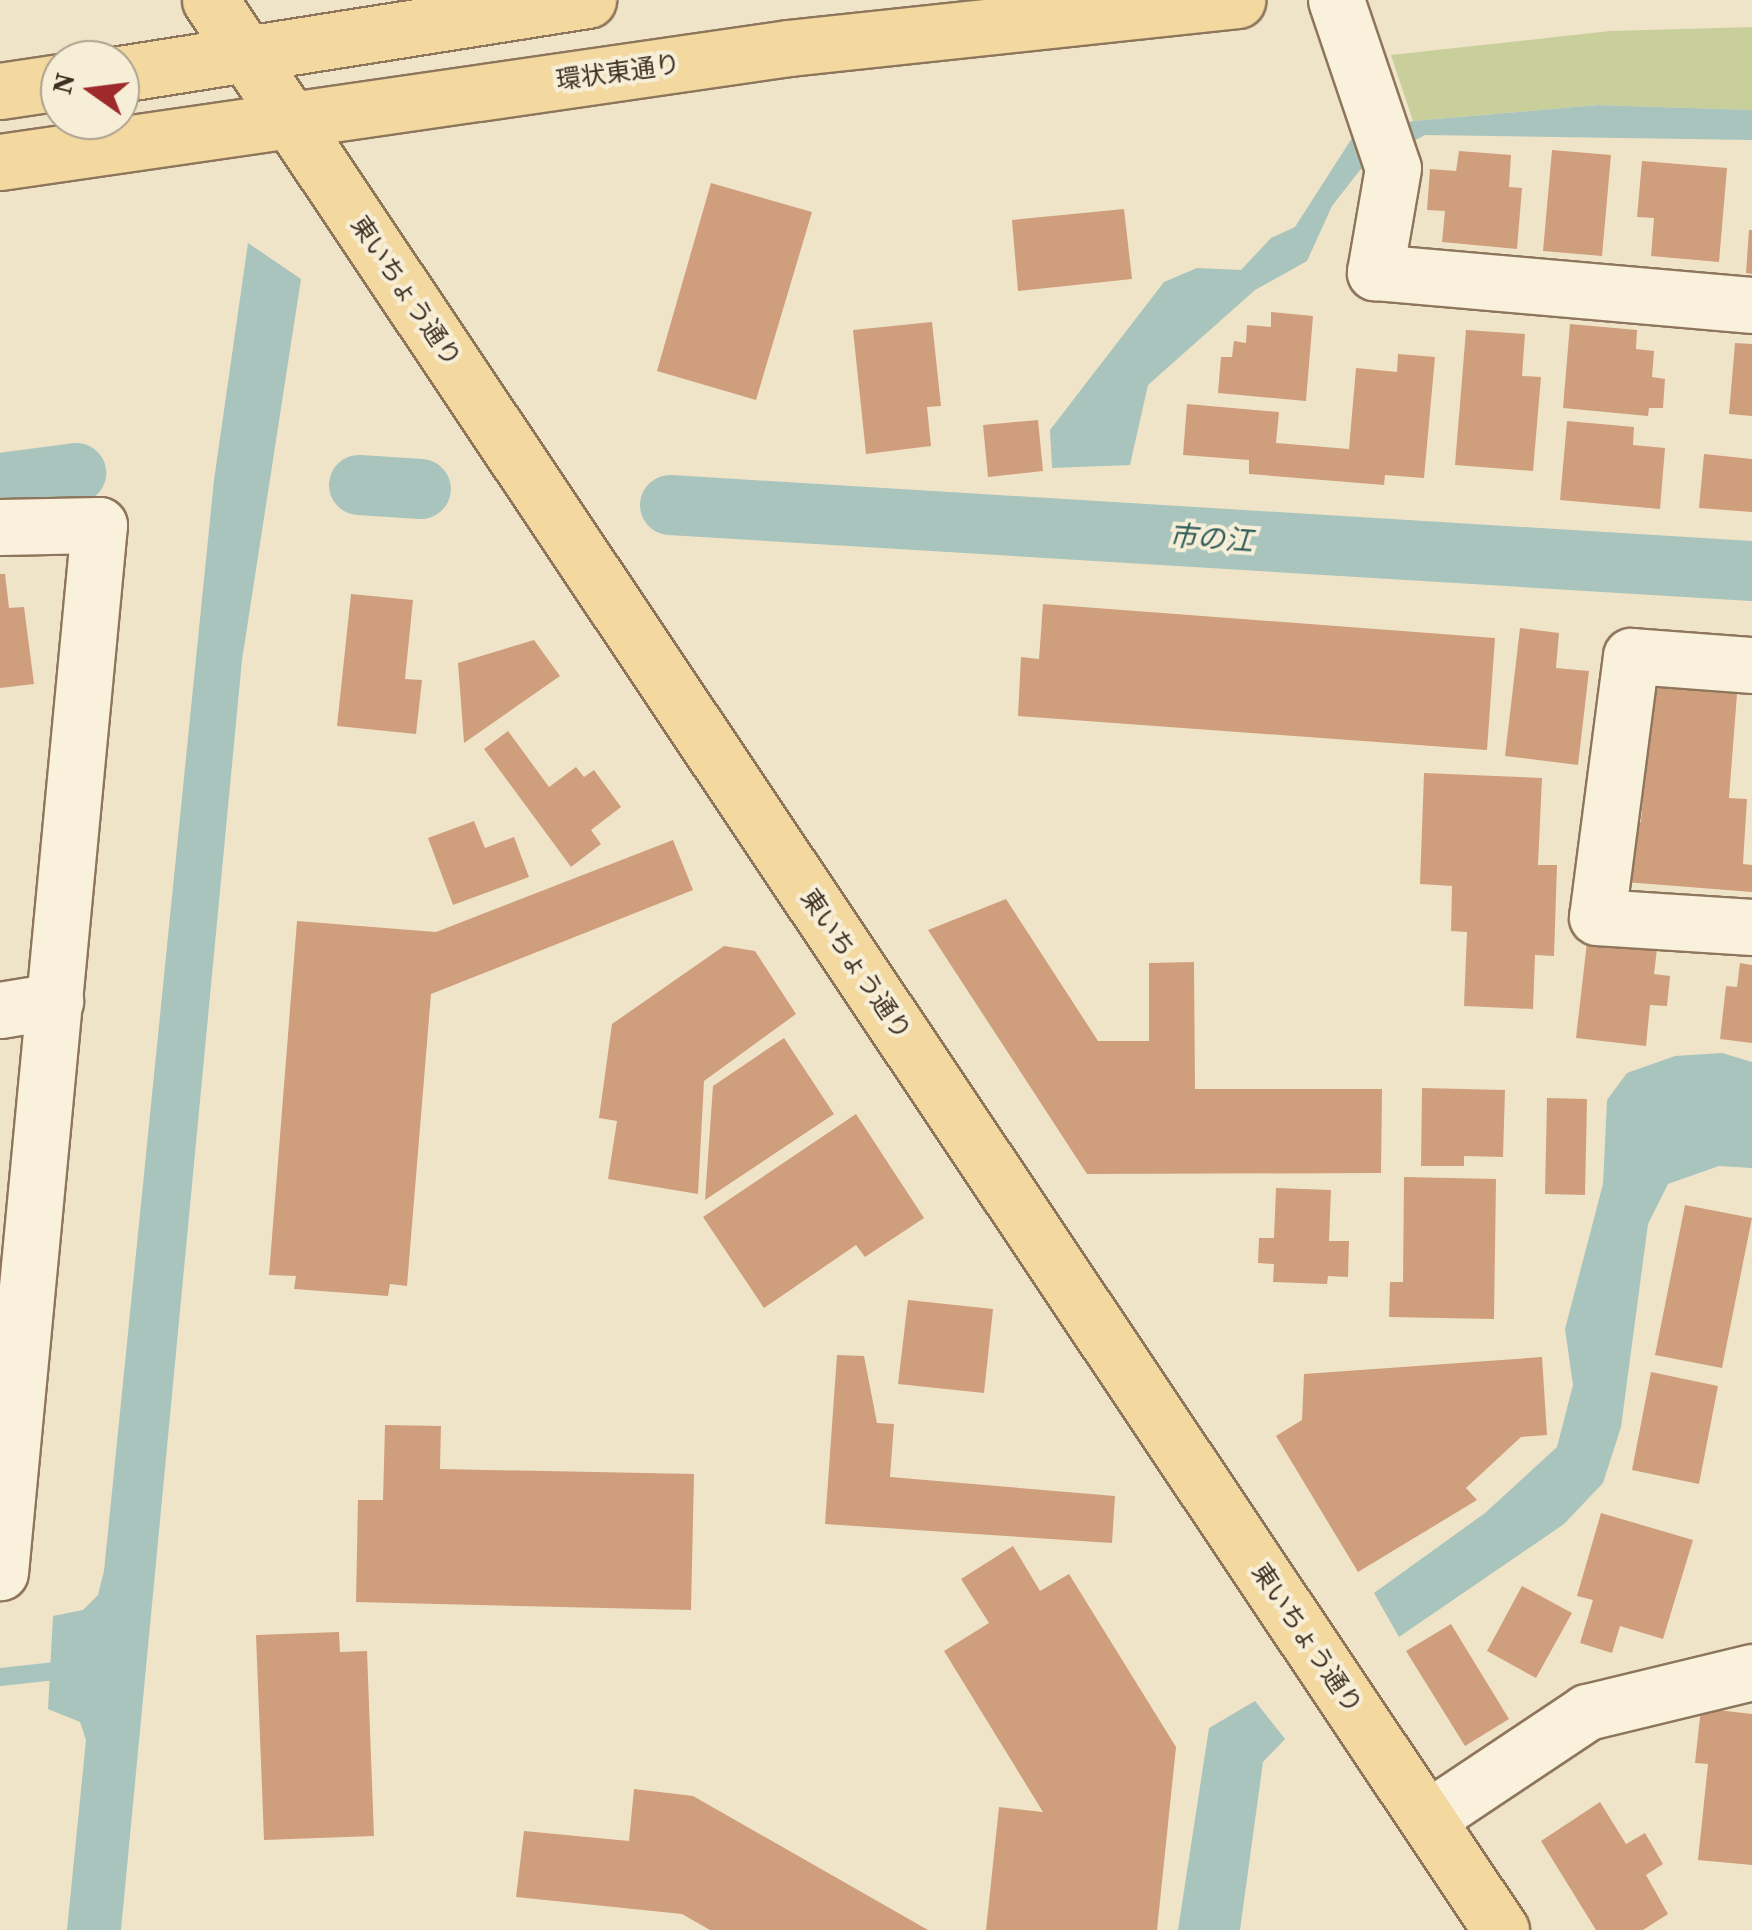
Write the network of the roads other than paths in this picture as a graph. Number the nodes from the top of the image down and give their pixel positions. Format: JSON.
{"nodes":[{"id":1,"x":210,"y":0,"type":"edge"},
{"id":2,"x":588,"y":0,"type":"edge"},
{"id":3,"x":1237,"y":0,"type":"edge"},
{"id":4,"x":1336,"y":0,"type":"edge"},
{"id":5,"x":249,"y":56,"type":"junction"},
{"id":6,"x":140,"y":71,"type":"edge"},
{"id":7,"x":40,"y":85,"type":"edge"},
{"id":8,"x":0,"y":91,"type":"edge"},
{"id":9,"x":290,"y":118,"type":"junction"},
{"id":10,"x":0,"y":162,"type":"edge"},
{"id":11,"x":1752,"y":306,"type":"edge"},
{"id":12,"x":0,"y":527,"type":"edge"},
{"id":13,"x":1752,"y":665,"type":"edge"},
{"id":14,"x":1752,"y":927,"type":"edge"},
{"id":15,"x":54,"y":1001,"type":"junction"},
{"id":16,"x":0,"y":1010,"type":"edge"},
{"id":17,"x":0,"y":1572,"type":"edge"},
{"id":18,"x":1752,"y":1672,"type":"edge"},
{"id":19,"x":1428,"y":1818,"type":"junction"},
{"id":20,"x":1502,"y":1930,"type":"edge"}],
"edges":[{"from":1,"to":5,"type":"main road","name":"東いちょう通り"},
{"from":2,"to":5,"type":"main road"},
{"from":3,"to":9,"type":"main road","name":"環状東通り"},
{"from":4,"to":11,"type":"street"},
{"from":5,"to":6,"type":"main road"},
{"from":5,"to":9,"type":"main road","name":"東いちょう通り"},
{"from":7,"to":8,"type":"main road"},
{"from":9,"to":10,"type":"main road","name":"環状東通り"},
{"from":9,"to":19,"type":"main road","name":"東いちょう通り"},
{"from":12,"to":15,"type":"street"},
{"from":13,"to":14,"type":"street"},
{"from":15,"to":16,"type":"street"},
{"from":15,"to":17,"type":"street"},
{"from":18,"to":19,"type":"street"},
{"from":19,"to":20,"type":"main road","name":"東いちょう通り"}]}
